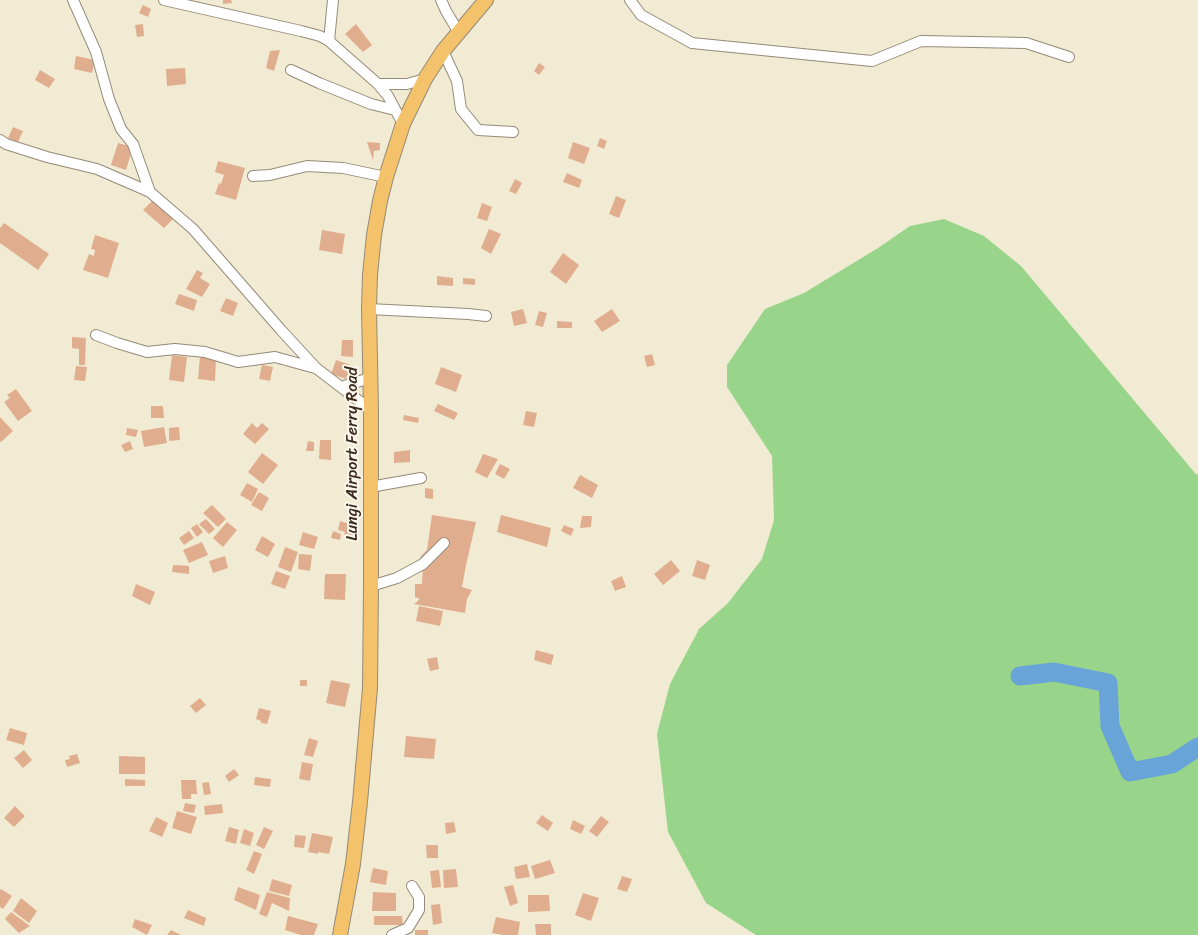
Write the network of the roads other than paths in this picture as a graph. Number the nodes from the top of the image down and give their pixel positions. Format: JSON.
{"nodes":[{"id":1,"x":73,"y":0,"type":"edge"},
{"id":2,"x":164,"y":0,"type":"edge"},
{"id":3,"x":333,"y":0,"type":"edge"},
{"id":4,"x":441,"y":0,"type":"edge"},
{"id":5,"x":486,"y":0,"type":"edge"},
{"id":6,"x":630,"y":0,"type":"edge"},
{"id":7,"x":459,"y":33,"type":"junction"},
{"id":8,"x":328,"y":41,"type":"junction"},
{"id":9,"x":443,"y":52,"type":"junction"},
{"id":10,"x":1069,"y":57,"type":"dead end"},
{"id":11,"x":291,"y":70,"type":"dead end"},
{"id":12,"x":425,"y":80,"type":"junction"},
{"id":13,"x":378,"y":84,"type":"junction"},
{"id":14,"x":395,"y":110,"type":"junction"},
{"id":15,"x":403,"y":124,"type":"junction"},
{"id":16,"x":513,"y":132,"type":"dead end"},
{"id":17,"x":0,"y":140,"type":"edge"},
{"id":18,"x":253,"y":176,"type":"dead end"},
{"id":19,"x":386,"y":177,"type":"junction"},
{"id":20,"x":150,"y":192,"type":"junction"},
{"id":21,"x":369,"y":309,"type":"junction"},
{"id":22,"x":486,"y":316,"type":"dead end"},
{"id":23,"x":96,"y":335,"type":"dead end"},
{"id":24,"x":316,"y":368,"type":"junction"},
{"id":25,"x":370,"y":378,"type":"junction"},
{"id":26,"x":341,"y":387,"type":"junction"},
{"id":27,"x":371,"y":410,"type":"junction"},
{"id":28,"x":421,"y":478,"type":"dead end"},
{"id":29,"x":370,"y":487,"type":"junction"},
{"id":30,"x":444,"y":543,"type":"dead end"},
{"id":31,"x":371,"y":586,"type":"junction"},
{"id":32,"x":412,"y":886,"type":"dead end"},
{"id":33,"x":340,"y":935,"type":"edge"},
{"id":34,"x":392,"y":935,"type":"edge"}],
"edges":[{"from":1,"to":20,"type":"street"},
{"from":2,"to":8,"type":"street"},
{"from":3,"to":8,"type":"street"},
{"from":4,"to":7,"type":"street"},
{"from":5,"to":7,"type":"main road","name":"Lungi Airport Ferry Road"},
{"from":6,"to":10,"type":"street"},
{"from":7,"to":9,"type":"main road","name":"Lungi Airport Ferry Road"},
{"from":8,"to":13,"type":"street"},
{"from":9,"to":12,"type":"main road","name":"Lungi Airport Ferry Road"},
{"from":9,"to":16,"type":"street"},
{"from":11,"to":14,"type":"street"},
{"from":12,"to":13,"type":"street"},
{"from":12,"to":15,"type":"main road","name":"Lungi Airport Ferry Road"},
{"from":13,"to":14,"type":"street"},
{"from":14,"to":15,"type":"street"},
{"from":15,"to":19,"type":"main road","name":"Lungi Airport Ferry Road"},
{"from":17,"to":20,"type":"street"},
{"from":18,"to":19,"type":"street"},
{"from":19,"to":21,"type":"main road","name":"Lungi Airport Ferry Road"},
{"from":20,"to":24,"type":"street"},
{"from":21,"to":22,"type":"street"},
{"from":21,"to":25,"type":"main road","name":"Lungi Airport Ferry Road"},
{"from":23,"to":24,"type":"street"},
{"from":24,"to":26,"type":"street"},
{"from":25,"to":26,"type":"street"},
{"from":25,"to":27,"type":"main road","name":"Lungi Airport Ferry Road"},
{"from":26,"to":27,"type":"street"},
{"from":27,"to":29,"type":"main road","name":"Lungi Airport Ferry Road"},
{"from":28,"to":29,"type":"street"},
{"from":29,"to":31,"type":"main road","name":"Lungi Airport Ferry Road"},
{"from":30,"to":31,"type":"street"},
{"from":31,"to":33,"type":"main road","name":"Lungi Airport Ferry Road"},
{"from":32,"to":34,"type":"street"}]}
